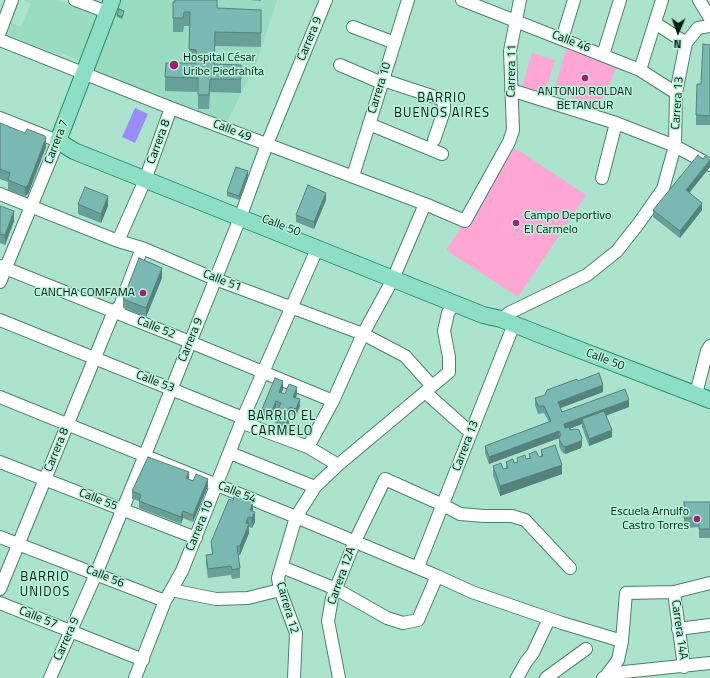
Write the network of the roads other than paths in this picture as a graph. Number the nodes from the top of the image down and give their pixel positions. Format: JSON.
{"nodes":[{"id":1,"x":12,"y":0,"type":"edge"},
{"id":2,"x":75,"y":0,"type":"edge"},
{"id":3,"x":326,"y":0,"type":"edge"},
{"id":4,"x":408,"y":0,"type":"edge"},
{"id":5,"x":462,"y":0,"type":"edge"},
{"id":6,"x":520,"y":0,"type":"edge"},
{"id":7,"x":574,"y":0,"type":"edge"},
{"id":8,"x":620,"y":0,"type":"edge"},
{"id":9,"x":662,"y":0,"type":"edge"},
{"id":10,"x":700,"y":0,"type":"edge"},
{"id":11,"x":109,"y":6,"type":"edge"},
{"id":12,"x":710,"y":18,"type":"edge"},
{"id":13,"x":515,"y":21,"type":"junction"},
{"id":14,"x":655,"y":23,"type":"junction"},
{"id":15,"x":710,"y":26,"type":"edge"},
{"id":16,"x":353,"y":27,"type":"dead end"},
{"id":17,"x":0,"y":32,"type":"edge"},
{"id":18,"x":562,"y":39,"type":"junction"},
{"id":19,"x":0,"y":40,"type":"edge"},
{"id":20,"x":394,"y":43,"type":"junction"},
{"id":21,"x":686,"y":43,"type":"junction"},
{"id":22,"x":603,"y":55,"type":"junction"},
{"id":23,"x":340,"y":65,"type":"dead end"},
{"id":24,"x":640,"y":70,"type":"junction"},
{"id":25,"x":84,"y":73,"type":"junction"},
{"id":26,"x":382,"y":82,"type":"junction"},
{"id":27,"x":511,"y":90,"type":"junction"},
{"id":28,"x":676,"y":93,"type":"junction"},
{"id":29,"x":171,"y":108,"type":"junction"},
{"id":30,"x":0,"y":118,"type":"edge"},
{"id":31,"x":616,"y":123,"type":"junction"},
{"id":32,"x":369,"y":124,"type":"junction"},
{"id":33,"x":434,"y":140,"type":"dead end"},
{"id":34,"x":58,"y":141,"type":"junction"},
{"id":35,"x":267,"y":144,"type":"junction"},
{"id":36,"x":675,"y":146,"type":"junction"},
{"id":37,"x":442,"y":154,"type":"dead end"},
{"id":38,"x":710,"y":165,"type":"edge"},
{"id":39,"x":146,"y":176,"type":"junction"},
{"id":40,"x":353,"y":176,"type":"junction"},
{"id":41,"x":602,"y":178,"type":"dead end"},
{"id":42,"x":0,"y":194,"type":"edge"},
{"id":43,"x":425,"y":204,"type":"junction"},
{"id":44,"x":32,"y":206,"type":"junction"},
{"id":45,"x":241,"y":215,"type":"junction"},
{"id":46,"x":465,"y":221,"type":"joint"},
{"id":47,"x":118,"y":241,"type":"junction"},
{"id":48,"x":142,"y":248,"type":"junction"},
{"id":49,"x":317,"y":249,"type":"junction"},
{"id":50,"x":3,"y":267,"type":"edge"},
{"id":51,"x":394,"y":275,"type":"junction"},
{"id":52,"x":215,"y":279,"type":"junction"},
{"id":53,"x":0,"y":282,"type":"edge"},
{"id":54,"x":454,"y":304,"type":"junction"},
{"id":55,"x":291,"y":307,"type":"junction"},
{"id":56,"x":114,"y":311,"type":"junction"},
{"id":57,"x":0,"y":320,"type":"edge"},
{"id":58,"x":507,"y":321,"type":"junction"},
{"id":59,"x":363,"y":334,"type":"junction"},
{"id":60,"x":190,"y":342,"type":"junction"},
{"id":61,"x":710,"y":346,"type":"edge"},
{"id":62,"x":94,"y":359,"type":"junction"},
{"id":63,"x":263,"y":373,"type":"junction"},
{"id":64,"x":172,"y":388,"type":"junction"},
{"id":65,"x":429,"y":389,"type":"junction"},
{"id":66,"x":0,"y":397,"type":"edge"},
{"id":67,"x":703,"y":397,"type":"edge"},
{"id":68,"x":333,"y":401,"type":"junction"},
{"id":69,"x":244,"y":418,"type":"junction"},
{"id":70,"x":67,"y":424,"type":"junction"},
{"id":71,"x":471,"y":433,"type":"junction"},
{"id":72,"x":308,"y":447,"type":"junction"},
{"id":73,"x":230,"y":453,"type":"junction"},
{"id":74,"x":145,"y":455,"type":"junction"},
{"id":75,"x":0,"y":462,"type":"edge"},
{"id":76,"x":338,"y":465,"type":"junction"},
{"id":77,"x":45,"y":480,"type":"junction"},
{"id":78,"x":217,"y":485,"type":"junction"},
{"id":79,"x":315,"y":487,"type":"junction"},
{"id":80,"x":443,"y":505,"type":"junction"},
{"id":81,"x":122,"y":509,"type":"junction"},
{"id":82,"x":296,"y":516,"type":"junction"},
{"id":83,"x":0,"y":537,"type":"edge"},
{"id":84,"x":196,"y":538,"type":"junction"},
{"id":85,"x":355,"y":542,"type":"junction"},
{"id":86,"x":18,"y":544,"type":"junction"},
{"id":87,"x":282,"y":566,"type":"junction"},
{"id":88,"x":418,"y":567,"type":"junction"},
{"id":89,"x":570,"y":568,"type":"dead end"},
{"id":90,"x":96,"y":574,"type":"junction"},
{"id":91,"x":437,"y":576,"type":"junction"},
{"id":92,"x":710,"y":583,"type":"edge"},
{"id":93,"x":0,"y":589,"type":"edge"},
{"id":94,"x":336,"y":589,"type":"junction"},
{"id":95,"x":171,"y":590,"type":"junction"},
{"id":96,"x":280,"y":590,"type":"junction"},
{"id":97,"x":674,"y":592,"type":"junction"},
{"id":98,"x":165,"y":601,"type":"junction"},
{"id":99,"x":0,"y":603,"type":"edge"},
{"id":100,"x":549,"y":619,"type":"junction"},
{"id":101,"x":710,"y":625,"type":"edge"},
{"id":102,"x":678,"y":629,"type":"junction"},
{"id":103,"x":70,"y":631,"type":"junction"},
{"id":104,"x":622,"y":641,"type":"junction"},
{"id":105,"x":586,"y":649,"type":"dead end"},
{"id":106,"x":143,"y":660,"type":"junction"},
{"id":107,"x":710,"y":663,"type":"edge"},
{"id":108,"x":684,"y":667,"type":"junction"},
{"id":109,"x":628,"y":674,"type":"edge"},
{"id":110,"x":605,"y":677,"type":"edge"},
{"id":111,"x":50,"y":678,"type":"edge"},
{"id":112,"x":135,"y":678,"type":"edge"},
{"id":113,"x":294,"y":678,"type":"edge"},
{"id":114,"x":339,"y":678,"type":"edge"},
{"id":115,"x":517,"y":678,"type":"edge"},
{"id":116,"x":546,"y":678,"type":"edge"}],
"edges":[{"from":1,"to":17,"type":"street"},
{"from":2,"to":11,"type":"street"},
{"from":3,"to":35,"type":"street","name":"Carrera 9"},
{"from":4,"to":20,"type":"street","name":"Carrera 10"},
{"from":5,"to":13,"type":"street","name":"Calle 46"},
{"from":6,"to":13,"type":"street","name":"Carrera 11"},
{"from":7,"to":18,"type":"street"},
{"from":8,"to":22,"type":"street"},
{"from":9,"to":14,"type":"street"},
{"from":10,"to":12,"type":"street"},
{"from":11,"to":25,"type":"main road","name":"Carrera 7"},
{"from":13,"to":18,"type":"street","name":"Calle 46"},
{"from":13,"to":27,"type":"street","name":"Carrera 11"},
{"from":14,"to":21,"type":"street"},
{"from":14,"to":24,"type":"street"},
{"from":15,"to":21,"type":"street","name":"Carrera 13"},
{"from":16,"to":20,"type":"street"},
{"from":18,"to":22,"type":"street","name":"Calle 46"},
{"from":19,"to":25,"type":"street","name":"Calle 49"},
{"from":20,"to":26,"type":"street","name":"Carrera 10"},
{"from":21,"to":28,"type":"street","name":"Carrera 13"},
{"from":22,"to":24,"type":"street","name":"Calle 46"},
{"from":23,"to":26,"type":"street"},
{"from":24,"to":28,"type":"street","name":"Calle 46"},
{"from":25,"to":29,"type":"street","name":"Calle 49"},
{"from":25,"to":34,"type":"main road","name":"Carrera 7"},
{"from":26,"to":32,"type":"street","name":"Carrera 10"},
{"from":26,"to":33,"type":"street"},
{"from":27,"to":31,"type":"street"},
{"from":27,"to":46,"type":"street","name":"Carrera 11"},
{"from":28,"to":36,"type":"street","name":"Carrera 13"},
{"from":29,"to":35,"type":"street","name":"Calle 49"},
{"from":29,"to":39,"type":"street","name":"Carrera 8"},
{"from":30,"to":34,"type":"street","name":"Calle 50"},
{"from":31,"to":36,"type":"street"},
{"from":31,"to":41,"type":"street"},
{"from":32,"to":37,"type":"street"},
{"from":32,"to":40,"type":"street","name":"Carrera 10"},
{"from":34,"to":39,"type":"main road","name":"Calle 50"},
{"from":34,"to":44,"type":"street","name":"Carrera 7"},
{"from":35,"to":40,"type":"street","name":"Calle 49"},
{"from":35,"to":45,"type":"street","name":"Carrera 9"},
{"from":36,"to":38,"type":"street"},
{"from":36,"to":58,"type":"street","name":"Carrera 13"},
{"from":39,"to":45,"type":"main road","name":"Calle 50"},
{"from":39,"to":47,"type":"street","name":"Carrera 8"},
{"from":40,"to":43,"type":"street","name":"Calle 49"},
{"from":42,"to":44,"type":"street","name":"Calle 51"},
{"from":43,"to":46,"type":"street","name":"Calle 49"},
{"from":43,"to":51,"type":"street"},
{"from":44,"to":47,"type":"street","name":"Calle 51"},
{"from":44,"to":50,"type":"street","name":"Carrera 7"},
{"from":45,"to":49,"type":"main road","name":"Calle 50"},
{"from":45,"to":51,"type":"main road","name":"Calle 50"},
{"from":45,"to":52,"type":"street","name":"Carrera 9"},
{"from":47,"to":48,"type":"street","name":"Calle 51"},
{"from":48,"to":52,"type":"street","name":"Calle 51"},
{"from":48,"to":56,"type":"street","name":"Carrera 8"},
{"from":49,"to":51,"type":"main road","name":"Calle 50"},
{"from":49,"to":55,"type":"street"},
{"from":50,"to":53,"type":"street","name":"Carrera 7"},
{"from":50,"to":56,"type":"street","name":"Calle 52"},
{"from":51,"to":54,"type":"main road","name":"Calle 50"},
{"from":51,"to":58,"type":"main road","name":"Calle 50"},
{"from":51,"to":59,"type":"street"},
{"from":52,"to":55,"type":"street","name":"Calle 51"},
{"from":52,"to":60,"type":"street","name":"Carrera 9"},
{"from":54,"to":58,"type":"main road","name":"Calle 50"},
{"from":54,"to":65,"type":"street","name":"Carrera 12"},
{"from":55,"to":59,"type":"street","name":"Calle 51"},
{"from":55,"to":63,"type":"street","name":"Carrera 10"},
{"from":56,"to":60,"type":"street","name":"Calle 52"},
{"from":56,"to":62,"type":"street","name":"Carrera 8"},
{"from":57,"to":62,"type":"street","name":"Calle 53"},
{"from":58,"to":67,"type":"main road","name":"Calle 50"},
{"from":58,"to":71,"type":"street","name":"Carrera 13"},
{"from":59,"to":65,"type":"street","name":"Calle 51"},
{"from":59,"to":68,"type":"street"},
{"from":60,"to":63,"type":"street","name":"Calle 52"},
{"from":60,"to":64,"type":"street","name":"Carrera 9"},
{"from":61,"to":67,"type":"street"},
{"from":62,"to":64,"type":"street","name":"Calle 53"},
{"from":62,"to":70,"type":"street","name":"Carrera 8"},
{"from":63,"to":68,"type":"street","name":"Calle 52"},
{"from":63,"to":69,"type":"street","name":"Carrera 10"},
{"from":64,"to":69,"type":"street","name":"Calle 53"},
{"from":64,"to":74,"type":"street","name":"Carrera 9"},
{"from":65,"to":71,"type":"street","name":"Calle 51"},
{"from":65,"to":76,"type":"street","name":"Carrera 12"},
{"from":66,"to":70,"type":"street","name":"Calle 54"},
{"from":68,"to":72,"type":"street"},
{"from":69,"to":72,"type":"street","name":"Calle 53"},
{"from":69,"to":73,"type":"street","name":"Carrera 10"},
{"from":70,"to":74,"type":"street","name":"Calle 54"},
{"from":70,"to":77,"type":"street","name":"Carrera 8"},
{"from":71,"to":80,"type":"street","name":"Carrera 13"},
{"from":72,"to":76,"type":"street"},
{"from":73,"to":78,"type":"street","name":"Carrera 10"},
{"from":73,"to":79,"type":"street"},
{"from":74,"to":78,"type":"street","name":"Calle 54"},
{"from":74,"to":81,"type":"street","name":"Carrera 9"},
{"from":75,"to":77,"type":"street","name":"Calle 55"},
{"from":76,"to":79,"type":"street","name":"Carrera 12"},
{"from":77,"to":81,"type":"street","name":"Calle 55"},
{"from":77,"to":86,"type":"street","name":"Carrera 8"},
{"from":78,"to":82,"type":"street","name":"Calle 54"},
{"from":78,"to":84,"type":"street","name":"Carrera 10"},
{"from":79,"to":82,"type":"street","name":"Carrera 12"},
{"from":80,"to":85,"type":"street","name":"Carrera 12A"},
{"from":80,"to":88,"type":"street","name":"Carrera 13"},
{"from":80,"to":89,"type":"street"},
{"from":81,"to":84,"type":"street","name":"Calle 55"},
{"from":81,"to":90,"type":"street","name":"Carrera 9"},
{"from":82,"to":85,"type":"street","name":"Calle 54"},
{"from":82,"to":87,"type":"street","name":"Carrera 12"},
{"from":83,"to":86,"type":"street","name":"Calle 56"},
{"from":84,"to":95,"type":"street","name":"Carrera 10"},
{"from":85,"to":88,"type":"street","name":"Calle 54"},
{"from":85,"to":94,"type":"street","name":"Carrera 12A"},
{"from":86,"to":90,"type":"street","name":"Calle 56"},
{"from":86,"to":93,"type":"street","name":"Carrera 8"},
{"from":87,"to":94,"type":"street"},
{"from":87,"to":96,"type":"street","name":"Carrera 12"},
{"from":88,"to":91,"type":"street","name":"Calle 54"},
{"from":90,"to":98,"type":"street","name":"Calle 56"},
{"from":90,"to":103,"type":"street","name":"Carrera 9"},
{"from":91,"to":94,"type":"street"},
{"from":91,"to":100,"type":"street","name":"Calle 54"},
{"from":92,"to":97,"type":"street"},
{"from":94,"to":114,"type":"street","name":"Carrera 12A"},
{"from":95,"to":96,"type":"street"},
{"from":95,"to":98,"type":"street","name":"Carrera 10"},
{"from":96,"to":113,"type":"street","name":"Carrera 12"},
{"from":97,"to":102,"type":"street","name":"Carrera 14A"},
{"from":97,"to":104,"type":"street"},
{"from":98,"to":106,"type":"street","name":"Carrera 10"},
{"from":99,"to":103,"type":"street","name":"Calle 57"},
{"from":100,"to":104,"type":"street","name":"Calle 54"},
{"from":100,"to":115,"type":"street"},
{"from":101,"to":102,"type":"street"},
{"from":102,"to":108,"type":"street","name":"Carrera 14A"},
{"from":103,"to":106,"type":"street","name":"Calle 57"},
{"from":103,"to":111,"type":"street","name":"Carrera 9"},
{"from":104,"to":110,"type":"street"},
{"from":105,"to":116,"type":"street"},
{"from":106,"to":112,"type":"street","name":"Carrera 10"},
{"from":107,"to":108,"type":"street"},
{"from":108,"to":109,"type":"street"},
{"from":109,"to":110,"type":"street"}]}
